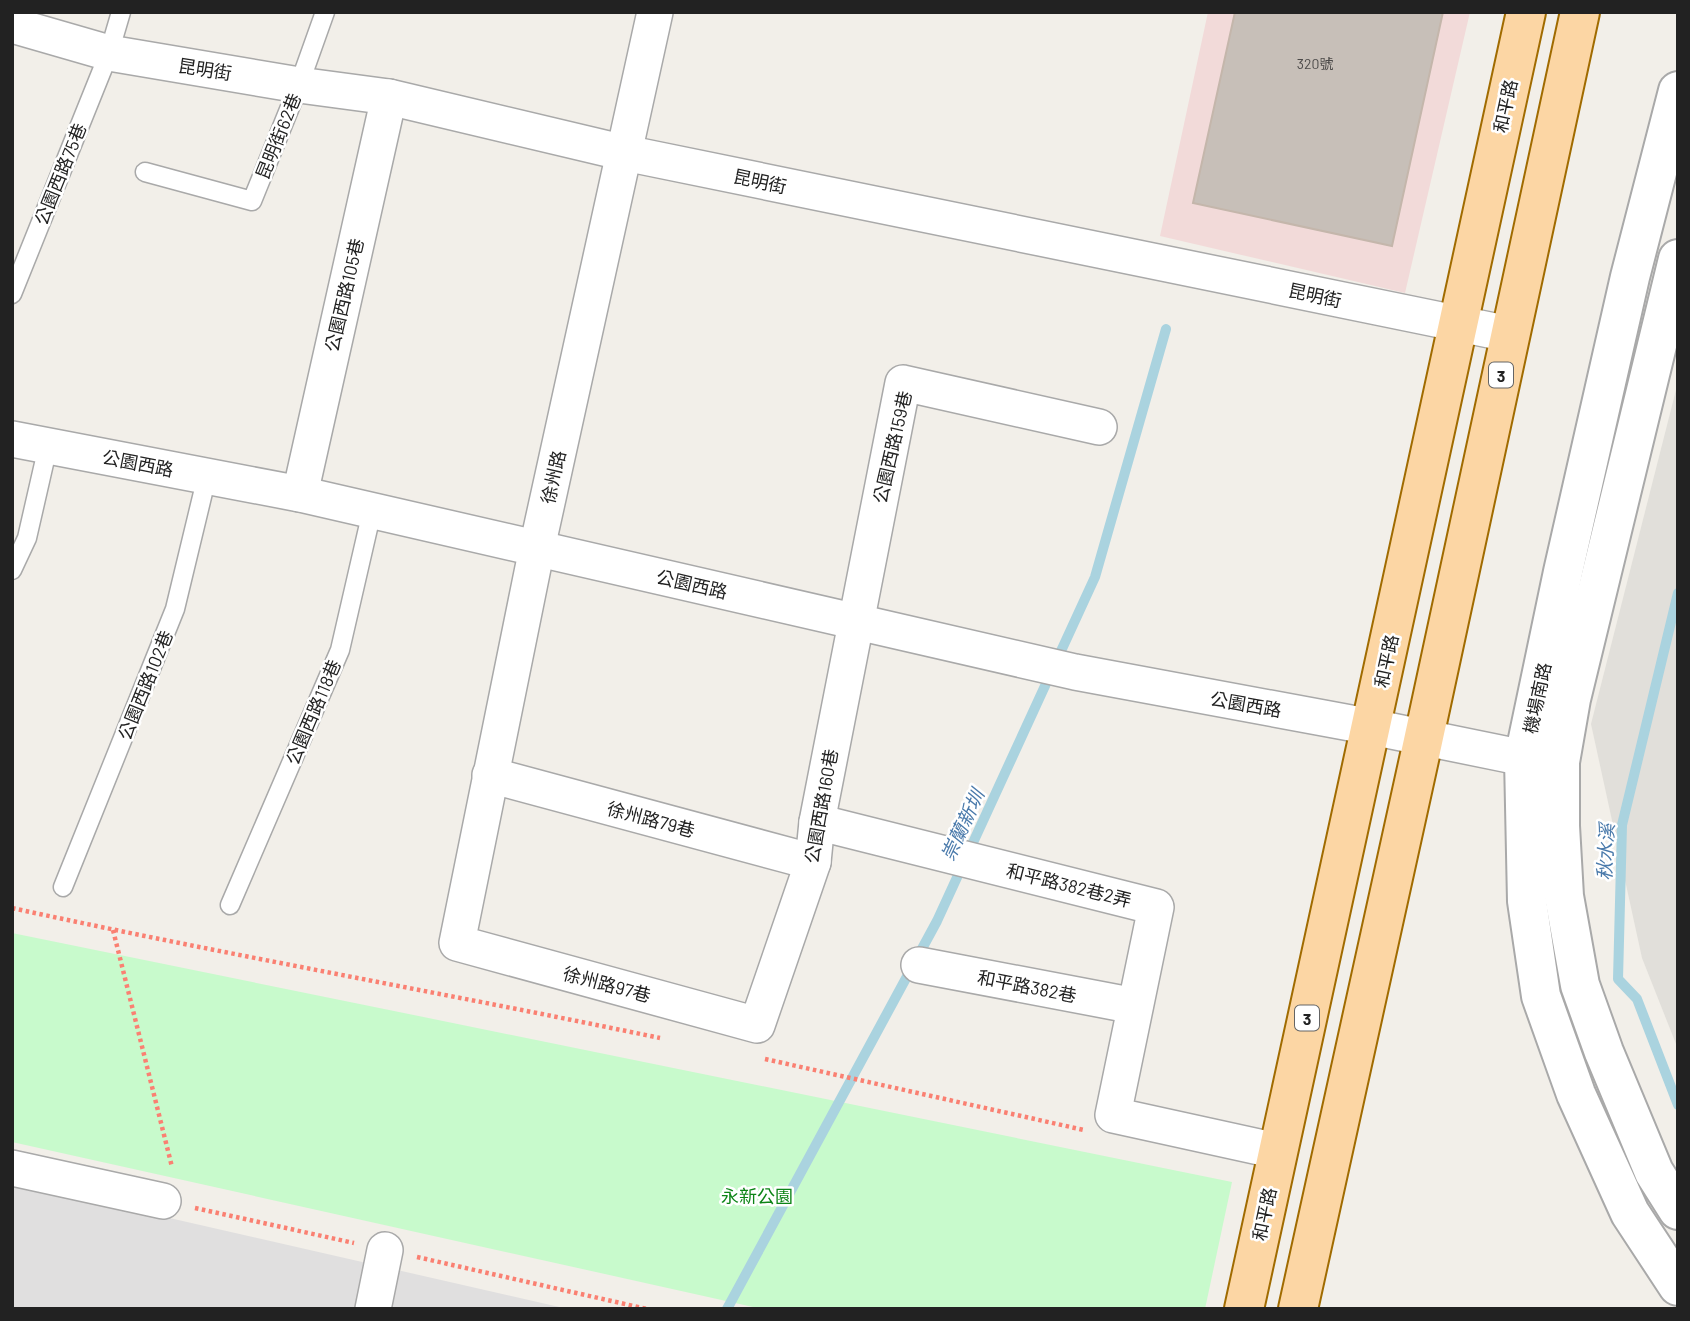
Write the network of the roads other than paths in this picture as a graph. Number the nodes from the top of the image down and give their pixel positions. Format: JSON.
{"nodes":[{"id":1,"x":121,"y":12,"type":"edge"},
{"id":2,"x":325,"y":12,"type":"edge"},
{"id":3,"x":655,"y":12,"type":"edge"},
{"id":4,"x":1526,"y":12,"type":"edge"},
{"id":5,"x":1575,"y":13,"type":"edge"},
{"id":6,"x":12,"y":25,"type":"edge"},
{"id":7,"x":109,"y":53,"type":"junction"},
{"id":8,"x":299,"y":85,"type":"junction"},
{"id":9,"x":1678,"y":91,"type":"edge"},
{"id":10,"x":389,"y":97,"type":"junction"},
{"id":11,"x":625,"y":153,"type":"junction"},
{"id":12,"x":145,"y":172,"type":"dead end"},
{"id":13,"x":1678,"y":259,"type":"edge"},
{"id":14,"x":12,"y":294,"type":"edge"},
{"id":15,"x":1457,"y":325,"type":"junction"},
{"id":16,"x":1509,"y":334,"type":"junction"},
{"id":17,"x":1099,"y":427,"type":"dead end"},
{"id":18,"x":12,"y":439,"type":"edge"},
{"id":19,"x":48,"y":446,"type":"junction"},
{"id":20,"x":207,"y":477,"type":"junction"},
{"id":21,"x":300,"y":494,"type":"junction"},
{"id":22,"x":372,"y":511,"type":"junction"},
{"id":23,"x":537,"y":548,"type":"junction"},
{"id":24,"x":12,"y":570,"type":"edge"},
{"id":25,"x":855,"y":622,"type":"junction"},
{"id":26,"x":1372,"y":727,"type":"junction"},
{"id":27,"x":1425,"y":738,"type":"junction"},
{"id":28,"x":1542,"y":760,"type":"junction"},
{"id":29,"x":490,"y":775,"type":"junction"},
{"id":30,"x":817,"y":821,"type":"junction"},
{"id":31,"x":813,"y":862,"type":"junction"},
{"id":32,"x":63,"y":887,"type":"dead end"},
{"id":33,"x":230,"y":905,"type":"dead end"},
{"id":34,"x":457,"y":943,"type":"joint"},
{"id":35,"x":919,"y":965,"type":"dead end"},
{"id":36,"x":1135,"y":1006,"type":"junction"},
{"id":37,"x":759,"y":1042,"type":"joint"},
{"id":38,"x":1277,"y":1151,"type":"junction"},
{"id":39,"x":12,"y":1168,"type":"edge"},
{"id":40,"x":169,"y":1190,"type":"road end"},
{"id":41,"x":1678,"y":1210,"type":"edge"},
{"id":42,"x":385,"y":1250,"type":"dead end"},
{"id":43,"x":1678,"y":1286,"type":"edge"},
{"id":44,"x":373,"y":1309,"type":"edge"},
{"id":45,"x":1244,"y":1309,"type":"edge"},
{"id":46,"x":1298,"y":1309,"type":"edge"}],
"edges":[{"from":1,"to":7,"type":"lane","name":"公園西路75巷"},
{"from":2,"to":8,"type":"lane"},
{"from":3,"to":11,"type":"street","name":"徐州路"},
{"from":4,"to":15,"type":"main road","name":"和平路","number":"3"},
{"from":5,"to":16,"type":"main road","number":"3"},
{"from":6,"to":7,"type":"street","name":"昆明街"},
{"from":7,"to":8,"type":"street","name":"昆明街"},
{"from":7,"to":14,"type":"lane","name":"公園西路75巷"},
{"from":8,"to":10,"type":"street","name":"昆明街"},
{"from":8,"to":12,"type":"lane","name":"昆明街62巷"},
{"from":9,"to":28,"type":"street","name":"機場南路"},
{"from":10,"to":11,"type":"street","name":"昆明街"},
{"from":10,"to":21,"type":"street","name":"公園西路105巷"},
{"from":11,"to":15,"type":"street","name":"昆明街"},
{"from":11,"to":23,"type":"street","name":"徐州路"},
{"from":13,"to":28,"type":"street","name":"機場南路"},
{"from":15,"to":16,"type":"street","name":"昆明街"},
{"from":15,"to":26,"type":"main road","name":"和平路","number":"3"},
{"from":16,"to":27,"type":"main road","number":"3"},
{"from":17,"to":25,"type":"street","name":"公園西路159巷"},
{"from":18,"to":19,"type":"street","name":"公園西路"},
{"from":19,"to":20,"type":"street","name":"公園西路"},
{"from":19,"to":24,"type":"lane"},
{"from":20,"to":21,"type":"street","name":"公園西路"},
{"from":20,"to":32,"type":"lane","name":"公園西路102巷"},
{"from":21,"to":22,"type":"street","name":"公園西路"},
{"from":22,"to":23,"type":"street","name":"公園西路"},
{"from":22,"to":33,"type":"lane","name":"公園西路118巷"},
{"from":23,"to":25,"type":"street","name":"公園西路"},
{"from":23,"to":29,"type":"street","name":"徐州路"},
{"from":25,"to":26,"type":"street","name":"公園西路"},
{"from":25,"to":30,"type":"street","name":"公園西路160巷"},
{"from":26,"to":27,"type":"street","name":"公園西路"},
{"from":26,"to":38,"type":"main road","name":"和平路","number":"3"},
{"from":27,"to":28,"type":"street","name":"公園西路"},
{"from":27,"to":46,"type":"main road","number":"3"},
{"from":28,"to":41,"type":"street","name":"機場南路"},
{"from":28,"to":43,"type":"street","name":"機場南路"},
{"from":29,"to":31,"type":"street","name":"徐州路79巷"},
{"from":29,"to":34,"type":"street","name":"徐州路"},
{"from":30,"to":31,"type":"street","name":"公園西路160巷"},
{"from":30,"to":36,"type":"street","name":"和平路382巷2弄"},
{"from":31,"to":37,"type":"street","name":"公園西路160巷"},
{"from":34,"to":37,"type":"street","name":"徐州路97巷"},
{"from":35,"to":36,"type":"street","name":"和平路382巷"},
{"from":36,"to":38,"type":"street"},
{"from":38,"to":45,"type":"main road","name":"和平路","number":"3"},
{"from":39,"to":40,"type":"street"},
{"from":42,"to":44,"type":"street"}]}
